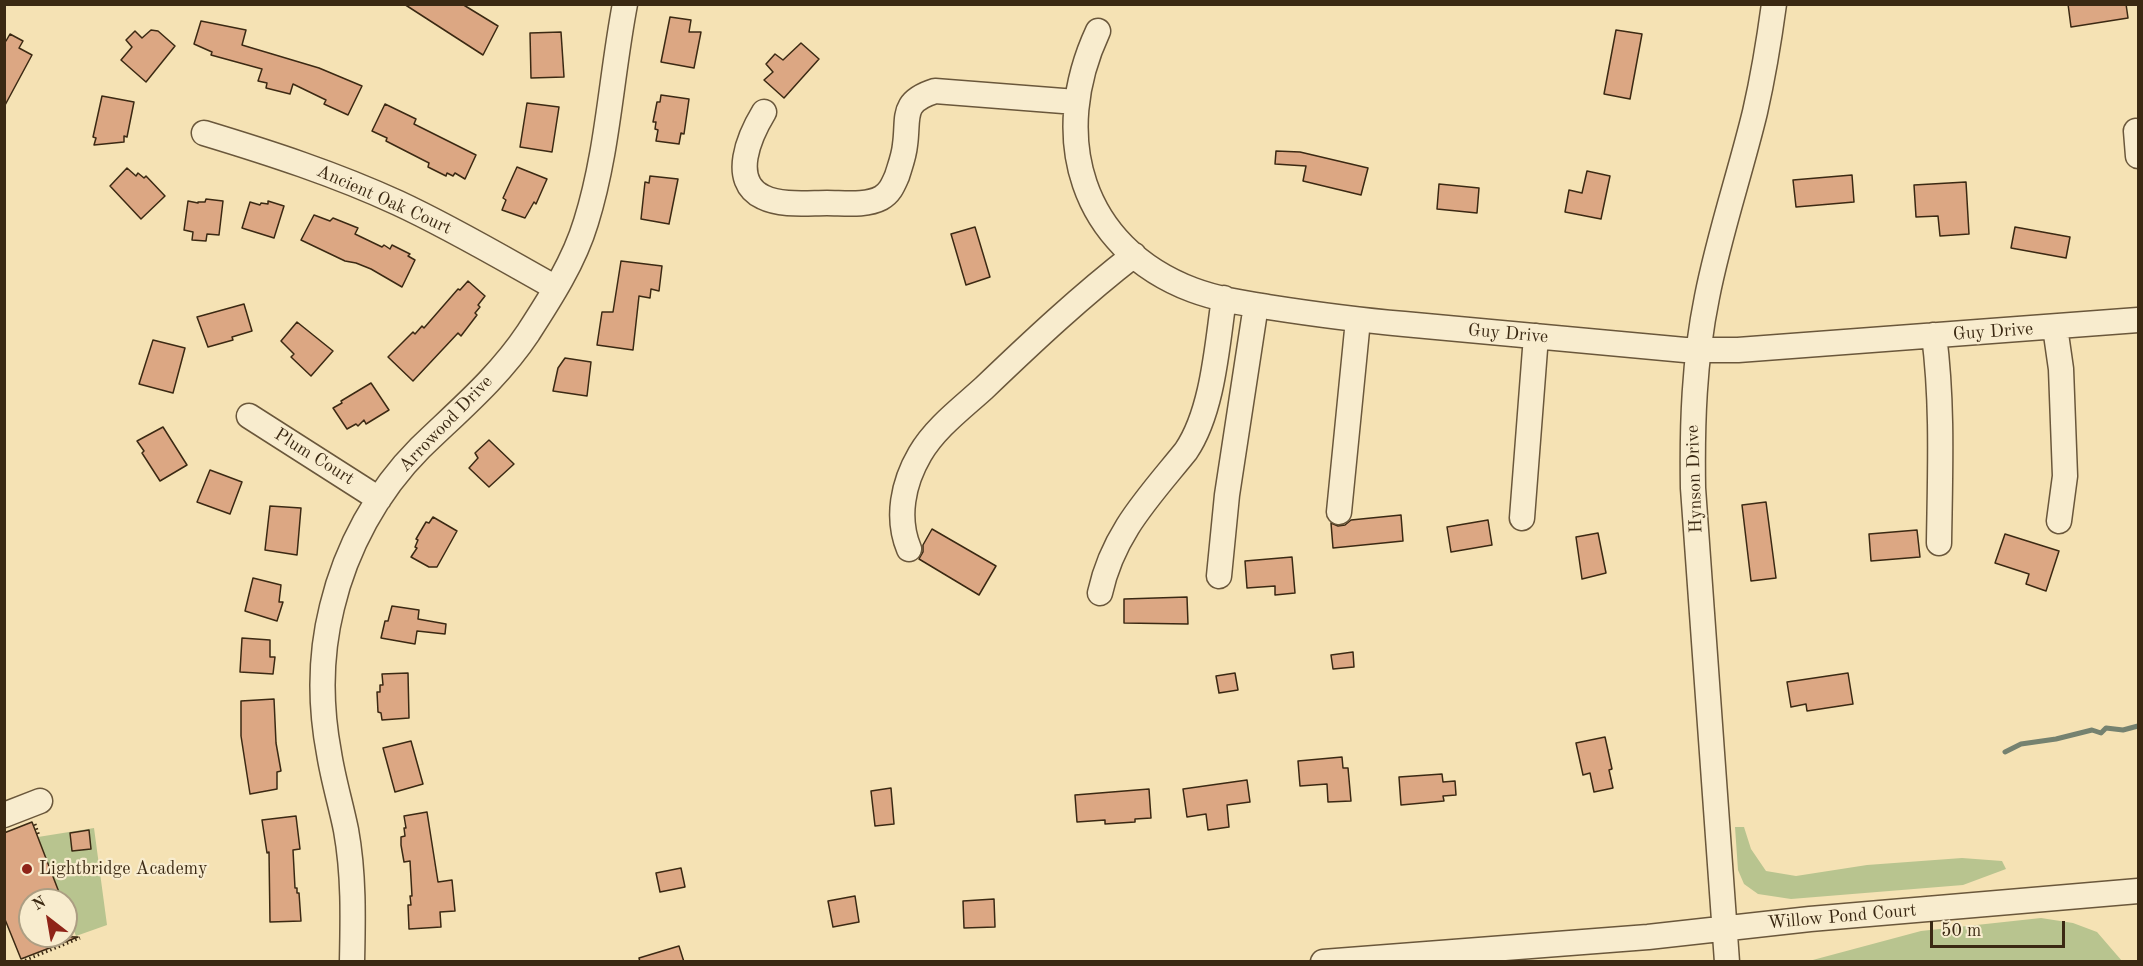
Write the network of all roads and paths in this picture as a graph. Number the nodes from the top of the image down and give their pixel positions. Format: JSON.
{"nodes":[{"id":1,"x":1774,"y":4,"type":"edge"},
{"id":2,"x":619,"y":5,"type":"edge"},
{"id":3,"x":1098,"y":31,"type":"dead end"},
{"id":4,"x":1076,"y":102,"type":"junction"},
{"id":5,"x":764,"y":112,"type":"dead end"},
{"id":6,"x":2136,"y":131,"type":"dead end"},
{"id":7,"x":204,"y":132,"type":"dead end"},
{"id":8,"x":2139,"y":156,"type":"edge"},
{"id":9,"x":1134,"y":255,"type":"junction"},
{"id":10,"x":556,"y":288,"type":"junction"},
{"id":11,"x":1224,"y":298,"type":"junction"},
{"id":12,"x":1256,"y":305,"type":"junction"},
{"id":13,"x":1358,"y":320,"type":"junction"},
{"id":14,"x":2139,"y":320,"type":"edge"},
{"id":15,"x":2055,"y":327,"type":"junction"},
{"id":16,"x":1536,"y":336,"type":"junction"},
{"id":17,"x":1934,"y":336,"type":"junction"},
{"id":18,"x":1698,"y":350,"type":"junction"},
{"id":19,"x":249,"y":416,"type":"dead end"},
{"id":20,"x":379,"y":499,"type":"junction"},
{"id":21,"x":1339,"y":512,"type":"dead end"},
{"id":22,"x":1522,"y":518,"type":"dead end"},
{"id":23,"x":2059,"y":521,"type":"dead end"},
{"id":24,"x":1939,"y":543,"type":"dead end"},
{"id":25,"x":909,"y":549,"type":"dead end"},
{"id":26,"x":1219,"y":576,"type":"dead end"},
{"id":27,"x":1100,"y":593,"type":"dead end"},
{"id":28,"x":36,"y":810,"type":"joint"},
{"id":29,"x":4,"y":815,"type":"edge"},
{"id":30,"x":39,"y":836,"type":"dead end"},
{"id":31,"x":2139,"y":891,"type":"edge"},
{"id":32,"x":1725,"y":928,"type":"junction"},
{"id":33,"x":80,"y":938,"type":"dead end"},
{"id":34,"x":21,"y":962,"type":"edge"},
{"id":35,"x":352,"y":962,"type":"edge"},
{"id":36,"x":1323,"y":962,"type":"edge"},
{"id":37,"x":1727,"y":962,"type":"edge"}],
"edges":[{"from":1,"to":18,"type":"street","name":"Hynson Drive"},
{"from":2,"to":10,"type":"street","name":"Arrowood Drive"},
{"from":3,"to":4,"type":"street","name":"Guy Drive"},
{"from":4,"to":5,"type":"street"},
{"from":4,"to":9,"type":"street","name":"Guy Drive"},
{"from":6,"to":8,"type":"street"},
{"from":7,"to":10,"type":"street","name":"Ancient Oak Court"},
{"from":9,"to":11,"type":"street","name":"Guy Drive"},
{"from":9,"to":25,"type":"street"},
{"from":10,"to":20,"type":"street","name":"Arrowood Drive"},
{"from":11,"to":12,"type":"street","name":"Guy Drive"},
{"from":11,"to":27,"type":"street"},
{"from":12,"to":13,"type":"street","name":"Guy Drive"},
{"from":12,"to":26,"type":"street"},
{"from":13,"to":16,"type":"street","name":"Guy Drive"},
{"from":13,"to":21,"type":"street"},
{"from":14,"to":15,"type":"street","name":"Guy Drive"},
{"from":15,"to":17,"type":"street","name":"Guy Drive"},
{"from":15,"to":23,"type":"street"},
{"from":16,"to":18,"type":"street","name":"Guy Drive"},
{"from":16,"to":22,"type":"street"},
{"from":17,"to":18,"type":"street","name":"Guy Drive"},
{"from":17,"to":24,"type":"street"},
{"from":18,"to":32,"type":"street","name":"Hynson Drive"},
{"from":19,"to":20,"type":"street","name":"Plum Court"},
{"from":20,"to":35,"type":"street","name":"Arrowood Drive"},
{"from":28,"to":29,"type":"street"},
{"from":28,"to":30,"type":"path"},
{"from":31,"to":32,"type":"street","name":"Willow Pond Court"},
{"from":32,"to":36,"type":"street","name":"Willow Pond Court"},
{"from":32,"to":37,"type":"street","name":"Hynson Drive"},
{"from":33,"to":34,"type":"path"}]}
